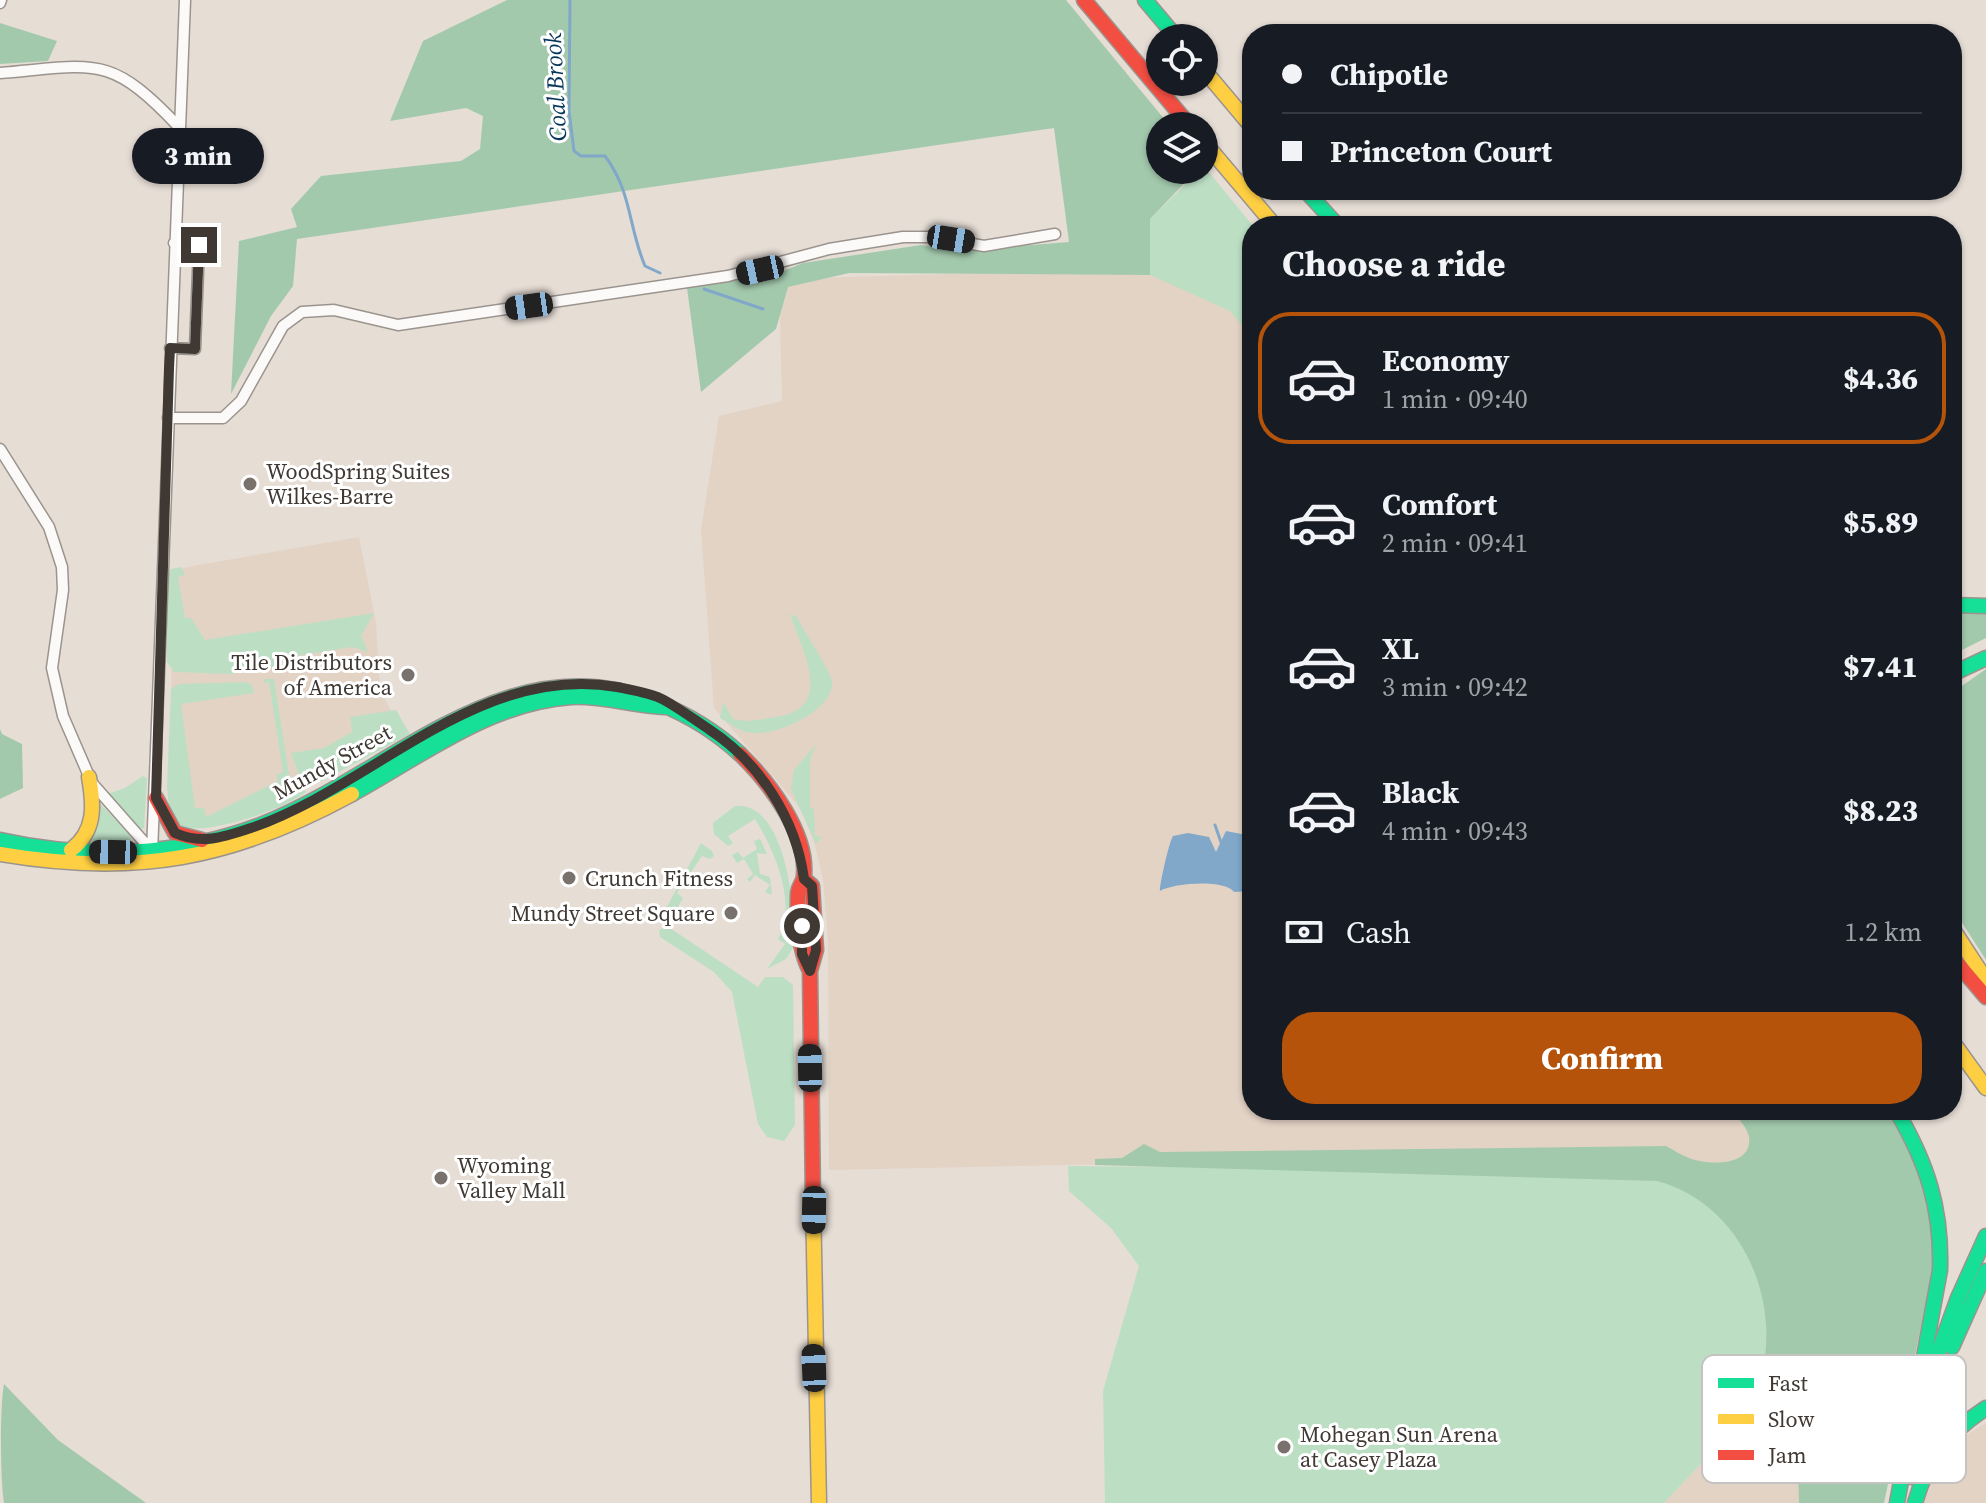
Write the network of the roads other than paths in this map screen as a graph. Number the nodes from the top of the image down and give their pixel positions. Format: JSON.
{"nodes":[{"id":1,"x":185,"y":0,"type":"edge"},
{"id":2,"x":1084,"y":0,"type":"edge"},
{"id":3,"x":1145,"y":0,"type":"edge"},
{"id":4,"x":1165,"y":24,"type":"edge"},
{"id":5,"x":0,"y":73,"type":"edge"},
{"id":6,"x":1218,"y":87,"type":"edge"},
{"id":7,"x":1178,"y":112,"type":"edge"},
{"id":8,"x":1242,"y":115,"type":"edge"},
{"id":9,"x":178,"y":126,"type":"junction"},
{"id":10,"x":1218,"y":159,"type":"edge"},
{"id":11,"x":1242,"y":187,"type":"edge"},
{"id":12,"x":1253,"y":200,"type":"edge"},
{"id":13,"x":1314,"y":200,"type":"edge"},
{"id":14,"x":1267,"y":216,"type":"edge"},
{"id":15,"x":1327,"y":216,"type":"edge"},
{"id":16,"x":1055,"y":234,"type":"dead end"},
{"id":17,"x":174,"y":243,"type":"junction"},
{"id":18,"x":170,"y":348,"type":"junction"},
{"id":19,"x":168,"y":418,"type":"junction"},
{"id":20,"x":0,"y":449,"type":"edge"},
{"id":21,"x":1962,"y":605,"type":"edge"},
{"id":22,"x":1986,"y":606,"type":"edge"},
{"id":23,"x":1986,"y":658,"type":"edge"},
{"id":24,"x":1962,"y":669,"type":"edge"},
{"id":25,"x":673,"y":707,"type":"junction"},
{"id":26,"x":89,"y":777,"type":"junction"},
{"id":27,"x":156,"y":798,"type":"junction"},
{"id":28,"x":0,"y":840,"type":"edge"},
{"id":29,"x":206,"y":841,"type":"junction"},
{"id":30,"x":71,"y":850,"type":"junction"},
{"id":31,"x":0,"y":854,"type":"edge"},
{"id":32,"x":153,"y":857,"type":"junction"},
{"id":33,"x":1962,"y":943,"type":"edge"},
{"id":34,"x":1962,"y":969,"type":"edge"},
{"id":35,"x":1986,"y":980,"type":"edge"},
{"id":36,"x":1986,"y":997,"type":"edge"},
{"id":37,"x":1962,"y":1055,"type":"edge"},
{"id":38,"x":1986,"y":1088,"type":"edge"},
{"id":39,"x":1902,"y":1120,"type":"edge"},
{"id":40,"x":1986,"y":1236,"type":"edge"},
{"id":41,"x":1986,"y":1271,"type":"edge"},
{"id":42,"x":1925,"y":1355,"type":"edge"},
{"id":43,"x":1937,"y":1355,"type":"edge"},
{"id":44,"x":1950,"y":1355,"type":"edge"},
{"id":45,"x":1986,"y":1408,"type":"edge"},
{"id":46,"x":1966,"y":1421,"type":"edge"},
{"id":47,"x":1902,"y":1483,"type":"edge"},
{"id":48,"x":1903,"y":1483,"type":"edge"},
{"id":49,"x":1912,"y":1483,"type":"edge"},
{"id":50,"x":1921,"y":1483,"type":"edge"},
{"id":51,"x":819,"y":1503,"type":"edge"},
{"id":52,"x":1898,"y":1503,"type":"edge"},
{"id":53,"x":1908,"y":1503,"type":"edge"},
{"id":54,"x":1915,"y":1503,"type":"edge"}],
"edges":[{"from":1,"to":9,"type":"street"},
{"from":2,"to":7,"type":"main road"},
{"from":3,"to":4,"type":"main road"},
{"from":5,"to":9,"type":"street"},
{"from":6,"to":8,"type":"main road"},
{"from":9,"to":17,"type":"street"},
{"from":10,"to":11,"type":"main road"},
{"from":12,"to":14,"type":"main road"},
{"from":13,"to":15,"type":"main road"},
{"from":16,"to":19,"type":"street"},
{"from":17,"to":18,"type":"street"},
{"from":17,"to":18,"type":"street"},
{"from":18,"to":19,"type":"street"},
{"from":19,"to":27,"type":"street"},
{"from":20,"to":26,"type":"street"},
{"from":21,"to":22,"type":"main road"},
{"from":23,"to":24,"type":"main road"},
{"from":25,"to":29,"type":"main road","name":"Mundy Street"},
{"from":25,"to":32,"type":"main road","name":"Mundy Street"},
{"from":25,"to":51,"type":"main road","name":"Mundy Street"},
{"from":26,"to":30,"type":"main road"},
{"from":26,"to":32,"type":"street"},
{"from":27,"to":29,"type":"main road"},
{"from":27,"to":32,"type":"street"},
{"from":28,"to":30,"type":"main road","name":"Mundy Street"},
{"from":29,"to":32,"type":"main road","name":"Mundy Street"},
{"from":30,"to":32,"type":"main road","name":"Mundy Street"},
{"from":31,"to":32,"type":"main road","name":"Mundy Street"},
{"from":33,"to":35,"type":"main road"},
{"from":34,"to":36,"type":"main road"},
{"from":37,"to":38,"type":"main road"},
{"from":39,"to":42,"type":"main road"},
{"from":40,"to":43,"type":"main road"},
{"from":41,"to":44,"type":"main road"},
{"from":45,"to":46,"type":"main road"},
{"from":47,"to":52,"type":"main road"},
{"from":48,"to":52,"type":"main road"},
{"from":49,"to":53,"type":"main road"},
{"from":50,"to":54,"type":"main road"}]}
